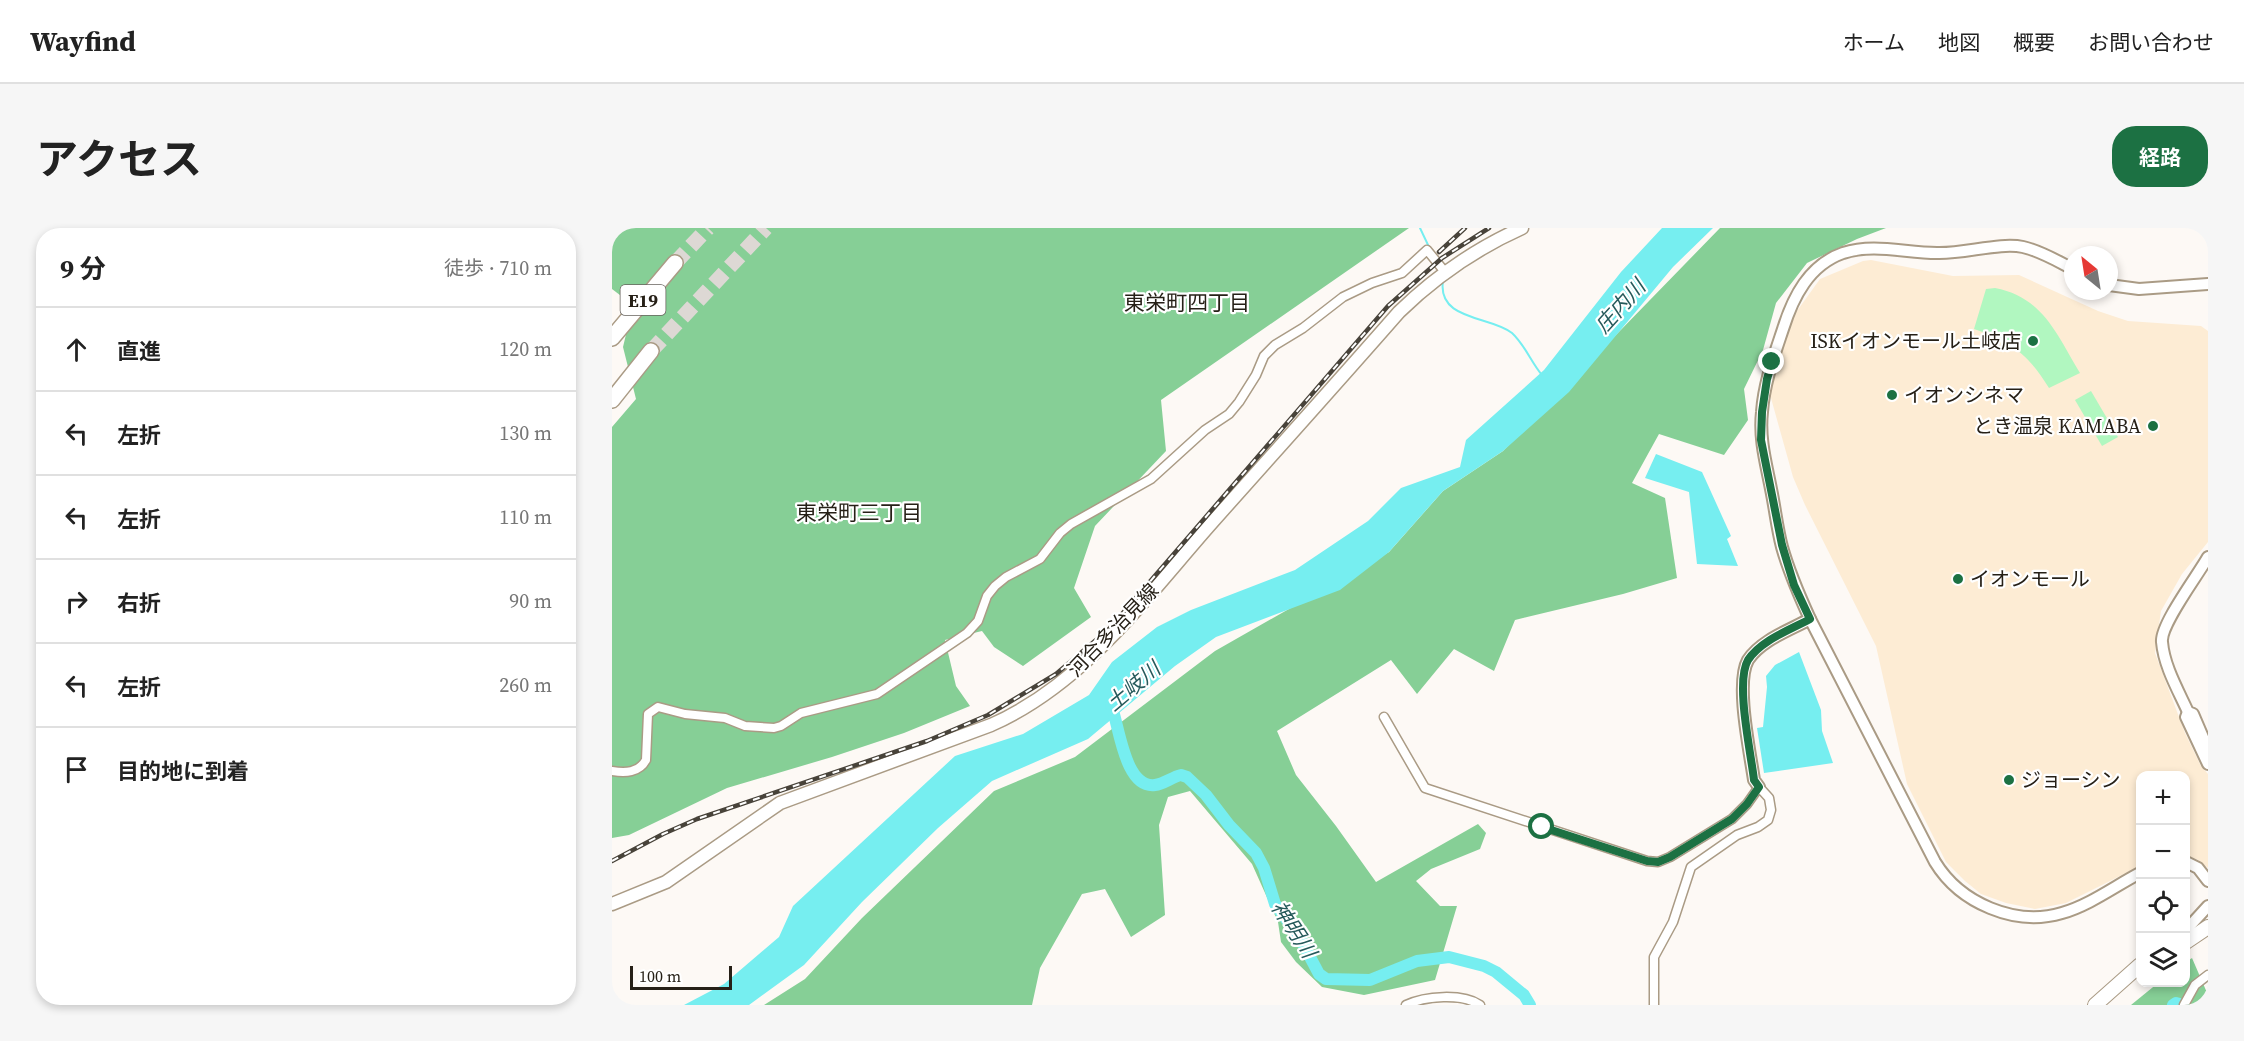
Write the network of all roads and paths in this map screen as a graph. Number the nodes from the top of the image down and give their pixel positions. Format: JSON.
{"nodes":[{"id":1,"x":1522,"y":228,"type":"edge"},
{"id":2,"x":675,"y":263,"type":"tunnel mouth"},
{"id":3,"x":2064,"y":264,"type":"edge"},
{"id":4,"x":1445,"y":272,"type":"junction"},
{"id":5,"x":2208,"y":284,"type":"edge"},
{"id":6,"x":2118,"y":286,"type":"edge"},
{"id":7,"x":612,"y":338,"type":"edge"},
{"id":8,"x":651,"y":351,"type":"tunnel mouth"},
{"id":9,"x":612,"y":400,"type":"edge"},
{"id":10,"x":2208,"y":558,"type":"edge"},
{"id":11,"x":1810,"y":619,"type":"junction"},
{"id":12,"x":2188,"y":712,"type":"junction"},
{"id":13,"x":1384,"y":717,"type":"dead end"},
{"id":14,"x":2208,"y":749,"type":"edge"},
{"id":15,"x":2208,"y":764,"type":"edge"},
{"id":16,"x":612,"y":771,"type":"edge"},
{"id":17,"x":1759,"y":787,"type":"junction"},
{"id":18,"x":2190,"y":864,"type":"edge"},
{"id":19,"x":2136,"y":875,"type":"edge"},
{"id":20,"x":2207,"y":882,"type":"edge"},
{"id":21,"x":612,"y":904,"type":"edge"},
{"id":22,"x":2208,"y":906,"type":"edge"},
{"id":23,"x":2208,"y":916,"type":"edge"},
{"id":24,"x":2196,"y":932,"type":"edge"},
{"id":25,"x":2136,"y":969,"type":"edge"},
{"id":26,"x":2208,"y":975,"type":"edge"},
{"id":27,"x":2136,"y":979,"type":"edge"},
{"id":28,"x":1406,"y":1005,"type":"edge"},
{"id":29,"x":1480,"y":1005,"type":"edge"},
{"id":30,"x":1654,"y":1005,"type":"edge"},
{"id":31,"x":2095,"y":1005,"type":"edge"},
{"id":32,"x":2106,"y":1005,"type":"edge"},
{"id":33,"x":2184,"y":1005,"type":"edge"}],
"edges":[{"from":1,"to":4,"type":"main road","name":"河合多治見線"},
{"from":2,"to":7,"type":"highway","number":"E19"},
{"from":3,"to":11,"type":"street"},
{"from":4,"to":16,"type":"street"},
{"from":4,"to":21,"type":"main road","name":"河合多治見線"},
{"from":5,"to":6,"type":"street"},
{"from":8,"to":9,"type":"highway"},
{"from":10,"to":12,"type":"street"},
{"from":11,"to":17,"type":"street"},
{"from":11,"to":19,"type":"street"},
{"from":12,"to":14,"type":"street"},
{"from":12,"to":15,"type":"street"},
{"from":13,"to":17,"type":"street"},
{"from":17,"to":30,"type":"street"},
{"from":18,"to":20,"type":"street"},
{"from":22,"to":24,"type":"street"},
{"from":23,"to":24,"type":"highway"},
{"from":25,"to":31,"type":"highway"},
{"from":26,"to":33,"type":"street"},
{"from":27,"to":32,"type":"highway"},
{"from":28,"to":29,"type":"street"}]}
